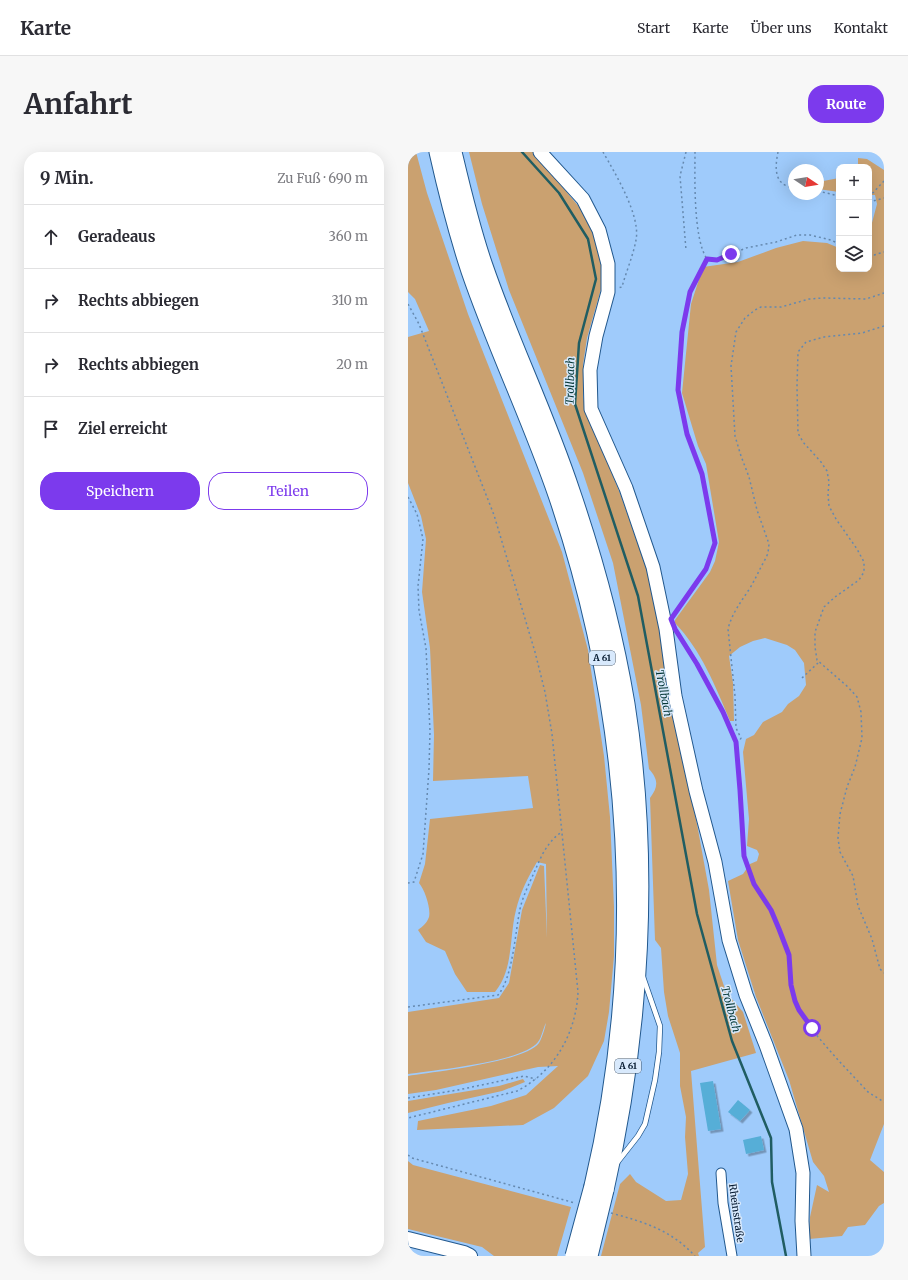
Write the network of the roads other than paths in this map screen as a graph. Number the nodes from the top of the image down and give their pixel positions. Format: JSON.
{"nodes":[{"id":1,"x":438,"y":152,"type":"edge"},
{"id":2,"x":453,"y":152,"type":"edge"},
{"id":3,"x":540,"y":152,"type":"edge"},
{"id":4,"x":637,"y":956,"type":"junction"},
{"id":5,"x":721,"y":1173,"type":"dead end"},
{"id":6,"x":602,"y":1183,"type":"junction"},
{"id":7,"x":408,"y":1239,"type":"edge"},
{"id":8,"x":470,"y":1256,"type":"edge"},
{"id":9,"x":574,"y":1256,"type":"edge"},
{"id":10,"x":589,"y":1256,"type":"edge"},
{"id":11,"x":732,"y":1256,"type":"edge"},
{"id":12,"x":804,"y":1256,"type":"edge"}],
"edges":[{"from":1,"to":6,"type":"highway","number":"A 61"},
{"from":2,"to":4,"type":"highway","number":"A 61"},
{"from":3,"to":12,"type":"street"},
{"from":4,"to":6,"type":"highway","number":"A 61"},
{"from":4,"to":6,"type":"lane"},
{"from":5,"to":11,"type":"street","name":"Rheinstraße"},
{"from":6,"to":9,"type":"highway","number":"A 61","bridge":true},
{"from":6,"to":10,"type":"highway","number":"A 61","bridge":true},
{"from":7,"to":8,"type":"main road"}]}
